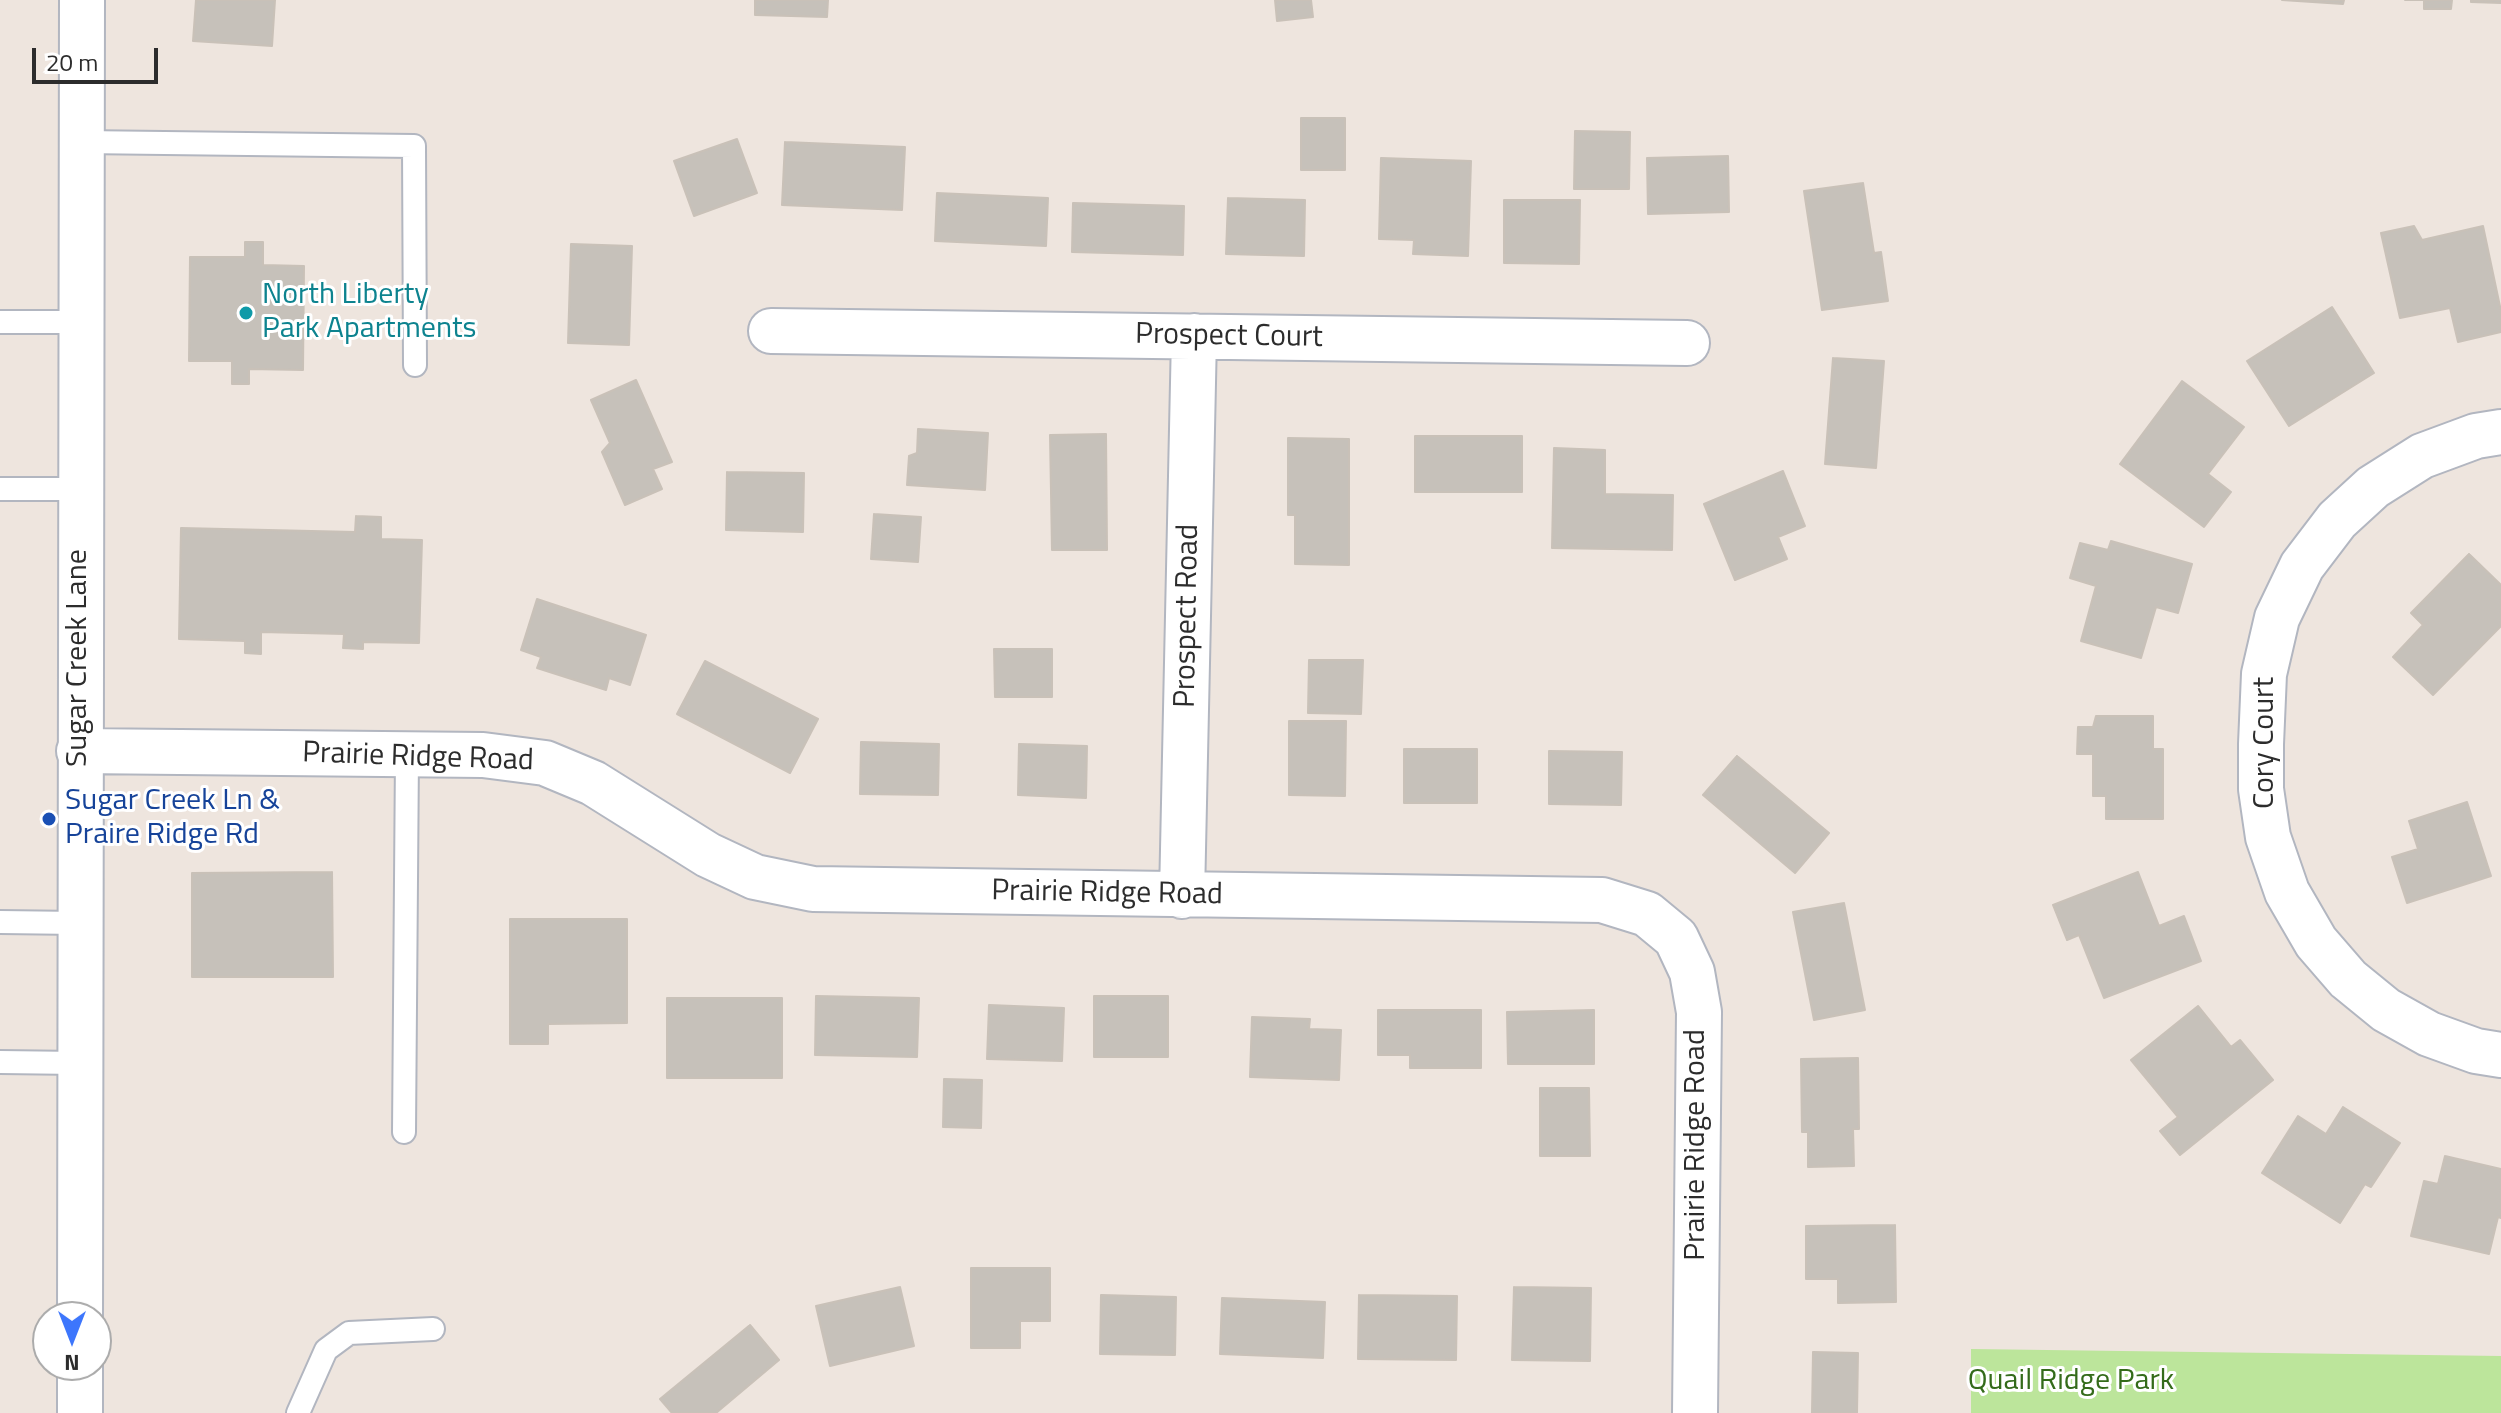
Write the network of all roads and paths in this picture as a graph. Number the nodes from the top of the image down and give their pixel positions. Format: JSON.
{"nodes":[{"id":1,"x":82,"y":0,"type":"edge"},
{"id":2,"x":81,"y":142,"type":"junction"},
{"id":3,"x":0,"y":322,"type":"edge"},
{"id":4,"x":80,"y":322,"type":"junction"},
{"id":5,"x":771,"y":331,"type":"dead end"},
{"id":6,"x":1194,"y":336,"type":"junction"},
{"id":7,"x":1687,"y":343,"type":"dead end"},
{"id":8,"x":415,"y":365,"type":"dead end"},
{"id":9,"x":2501,"y":432,"type":"edge"},
{"id":10,"x":0,"y":489,"type":"edge"},
{"id":11,"x":80,"y":489,"type":"junction"},
{"id":12,"x":79,"y":751,"type":"junction"},
{"id":13,"x":407,"y":754,"type":"junction"},
{"id":14,"x":1182,"y":896,"type":"junction"},
{"id":15,"x":0,"y":922,"type":"edge"},
{"id":16,"x":79,"y":923,"type":"junction"},
{"id":17,"x":2501,"y":1055,"type":"edge"},
{"id":18,"x":0,"y":1062,"type":"edge"},
{"id":19,"x":79,"y":1063,"type":"junction"},
{"id":20,"x":404,"y":1132,"type":"dead end"},
{"id":21,"x":80,"y":1301,"type":"edge"},
{"id":22,"x":433,"y":1329,"type":"dead end"},
{"id":23,"x":80,"y":1381,"type":"edge"},
{"id":24,"x":80,"y":1413,"type":"edge"},
{"id":25,"x":298,"y":1413,"type":"edge"},
{"id":26,"x":1695,"y":1413,"type":"edge"}],
"edges":[{"from":1,"to":2,"type":"street","name":"Sugar Creek Lane"},
{"from":2,"to":4,"type":"street","name":"Sugar Creek Lane"},
{"from":2,"to":8,"type":"lane"},
{"from":3,"to":4,"type":"lane"},
{"from":4,"to":11,"type":"street","name":"Sugar Creek Lane"},
{"from":5,"to":6,"type":"street","name":"Prospect Court"},
{"from":6,"to":7,"type":"street","name":"Prospect Court"},
{"from":6,"to":14,"type":"street","name":"Prospect Road"},
{"from":9,"to":17,"type":"street","name":"Cory Court"},
{"from":10,"to":11,"type":"lane"},
{"from":11,"to":12,"type":"street","name":"Sugar Creek Lane"},
{"from":12,"to":13,"type":"street","name":"Prairie Ridge Road"},
{"from":12,"to":16,"type":"street","name":"Sugar Creek Lane"},
{"from":13,"to":14,"type":"street","name":"Prairie Ridge Road"},
{"from":13,"to":20,"type":"lane"},
{"from":14,"to":26,"type":"street","name":"Prairie Ridge Road"},
{"from":15,"to":16,"type":"lane"},
{"from":16,"to":19,"type":"street","name":"Sugar Creek Lane"},
{"from":18,"to":19,"type":"lane"},
{"from":19,"to":21,"type":"street","name":"Sugar Creek Lane"},
{"from":22,"to":25,"type":"lane"},
{"from":23,"to":24,"type":"street"}]}
